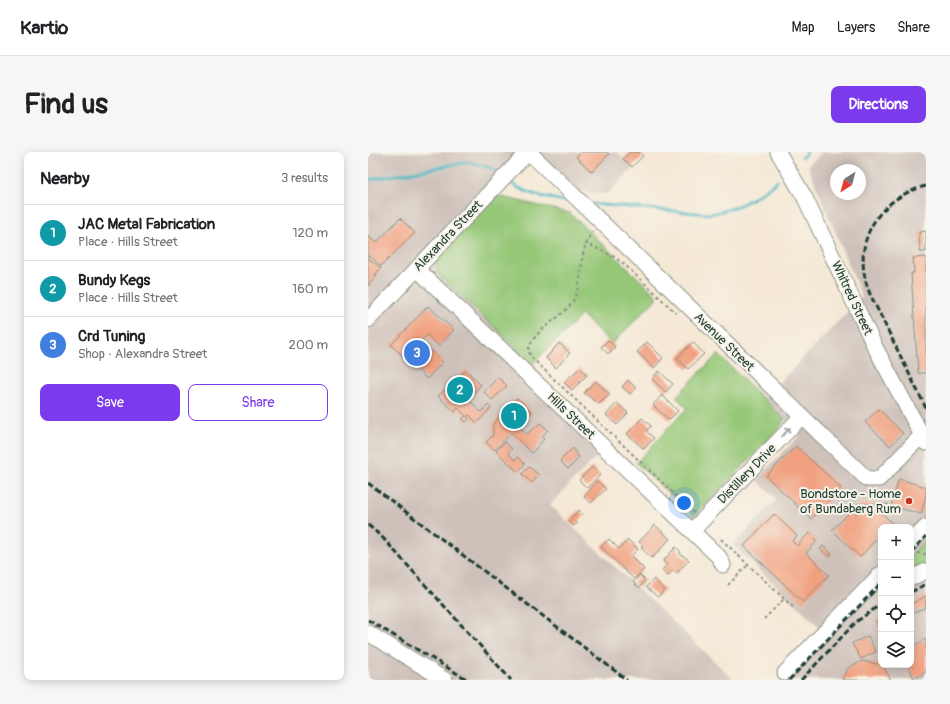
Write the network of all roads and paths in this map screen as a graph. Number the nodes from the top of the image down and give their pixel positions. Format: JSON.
{"nodes":[{"id":1,"x":528,"y":152,"type":"edge"},
{"id":2,"x":780,"y":153,"type":"edge"},
{"id":3,"x":601,"y":223,"type":"junction"},
{"id":4,"x":585,"y":243,"type":"junction"},
{"id":5,"x":417,"y":269,"type":"junction"},
{"id":6,"x":680,"y":317,"type":"dead end"},
{"id":7,"x":368,"y":320,"type":"edge"},
{"id":8,"x":801,"y":417,"type":"junction"},
{"id":9,"x":924,"y":440,"type":"edge"},
{"id":10,"x":706,"y":517,"type":"junction"},
{"id":11,"x":926,"y":527,"type":"edge"},
{"id":12,"x":692,"y":531,"type":"junction"},
{"id":13,"x":720,"y":539,"type":"dead end"},
{"id":14,"x":914,"y":546,"type":"edge"},
{"id":15,"x":914,"y":548,"type":"edge"},
{"id":16,"x":926,"y":554,"type":"edge"},
{"id":17,"x":723,"y":565,"type":"dead end"},
{"id":18,"x":748,"y":565,"type":"junction"},
{"id":19,"x":926,"y":572,"type":"edge"},
{"id":20,"x":878,"y":577,"type":"edge"},
{"id":21,"x":914,"y":577,"type":"edge"},
{"id":22,"x":728,"y":585,"type":"dead end"},
{"id":23,"x":878,"y":590,"type":"edge"},
{"id":24,"x":863,"y":592,"type":"junction"},
{"id":25,"x":784,"y":599,"type":"junction"},
{"id":26,"x":795,"y":609,"type":"dead end"},
{"id":27,"x":764,"y":619,"type":"dead end"},
{"id":28,"x":368,"y":633,"type":"edge"},
{"id":29,"x":784,"y":673,"type":"dead end"},
{"id":30,"x":445,"y":680,"type":"edge"}],
"edges":[{"from":1,"to":3,"type":"street","name":"Avenue Street"},
{"from":1,"to":5,"type":"street","name":"Alexandra Street"},
{"from":2,"to":9,"type":"street","name":"Whitred Street"},
{"from":3,"to":4,"type":"path"},
{"from":3,"to":8,"type":"street","name":"Avenue Street"},
{"from":4,"to":6,"type":"path"},
{"from":4,"to":10,"type":"path"},
{"from":5,"to":7,"type":"street","name":"Alexandra Street"},
{"from":5,"to":12,"type":"street","name":"Hills Street"},
{"from":8,"to":9,"type":"street","name":"Avenue Street"},
{"from":10,"to":8,"type":"street","name":"Distillery Drive","one_way":true},
{"from":10,"to":12,"type":"street","name":"Distillery Drive"},
{"from":11,"to":14,"type":"street"},
{"from":12,"to":17,"type":"street","name":"Hills Street"},
{"from":13,"to":18,"type":"path"},
{"from":15,"to":16,"type":"path"},
{"from":18,"to":22,"type":"path"},
{"from":18,"to":25,"type":"path"},
{"from":19,"to":21,"type":"street"},
{"from":20,"to":24,"type":"street"},
{"from":23,"to":24,"type":"street"},
{"from":24,"to":29,"type":"street"},
{"from":25,"to":26,"type":"path"},
{"from":25,"to":27,"type":"path"},
{"from":28,"to":30,"type":"street"}]}
